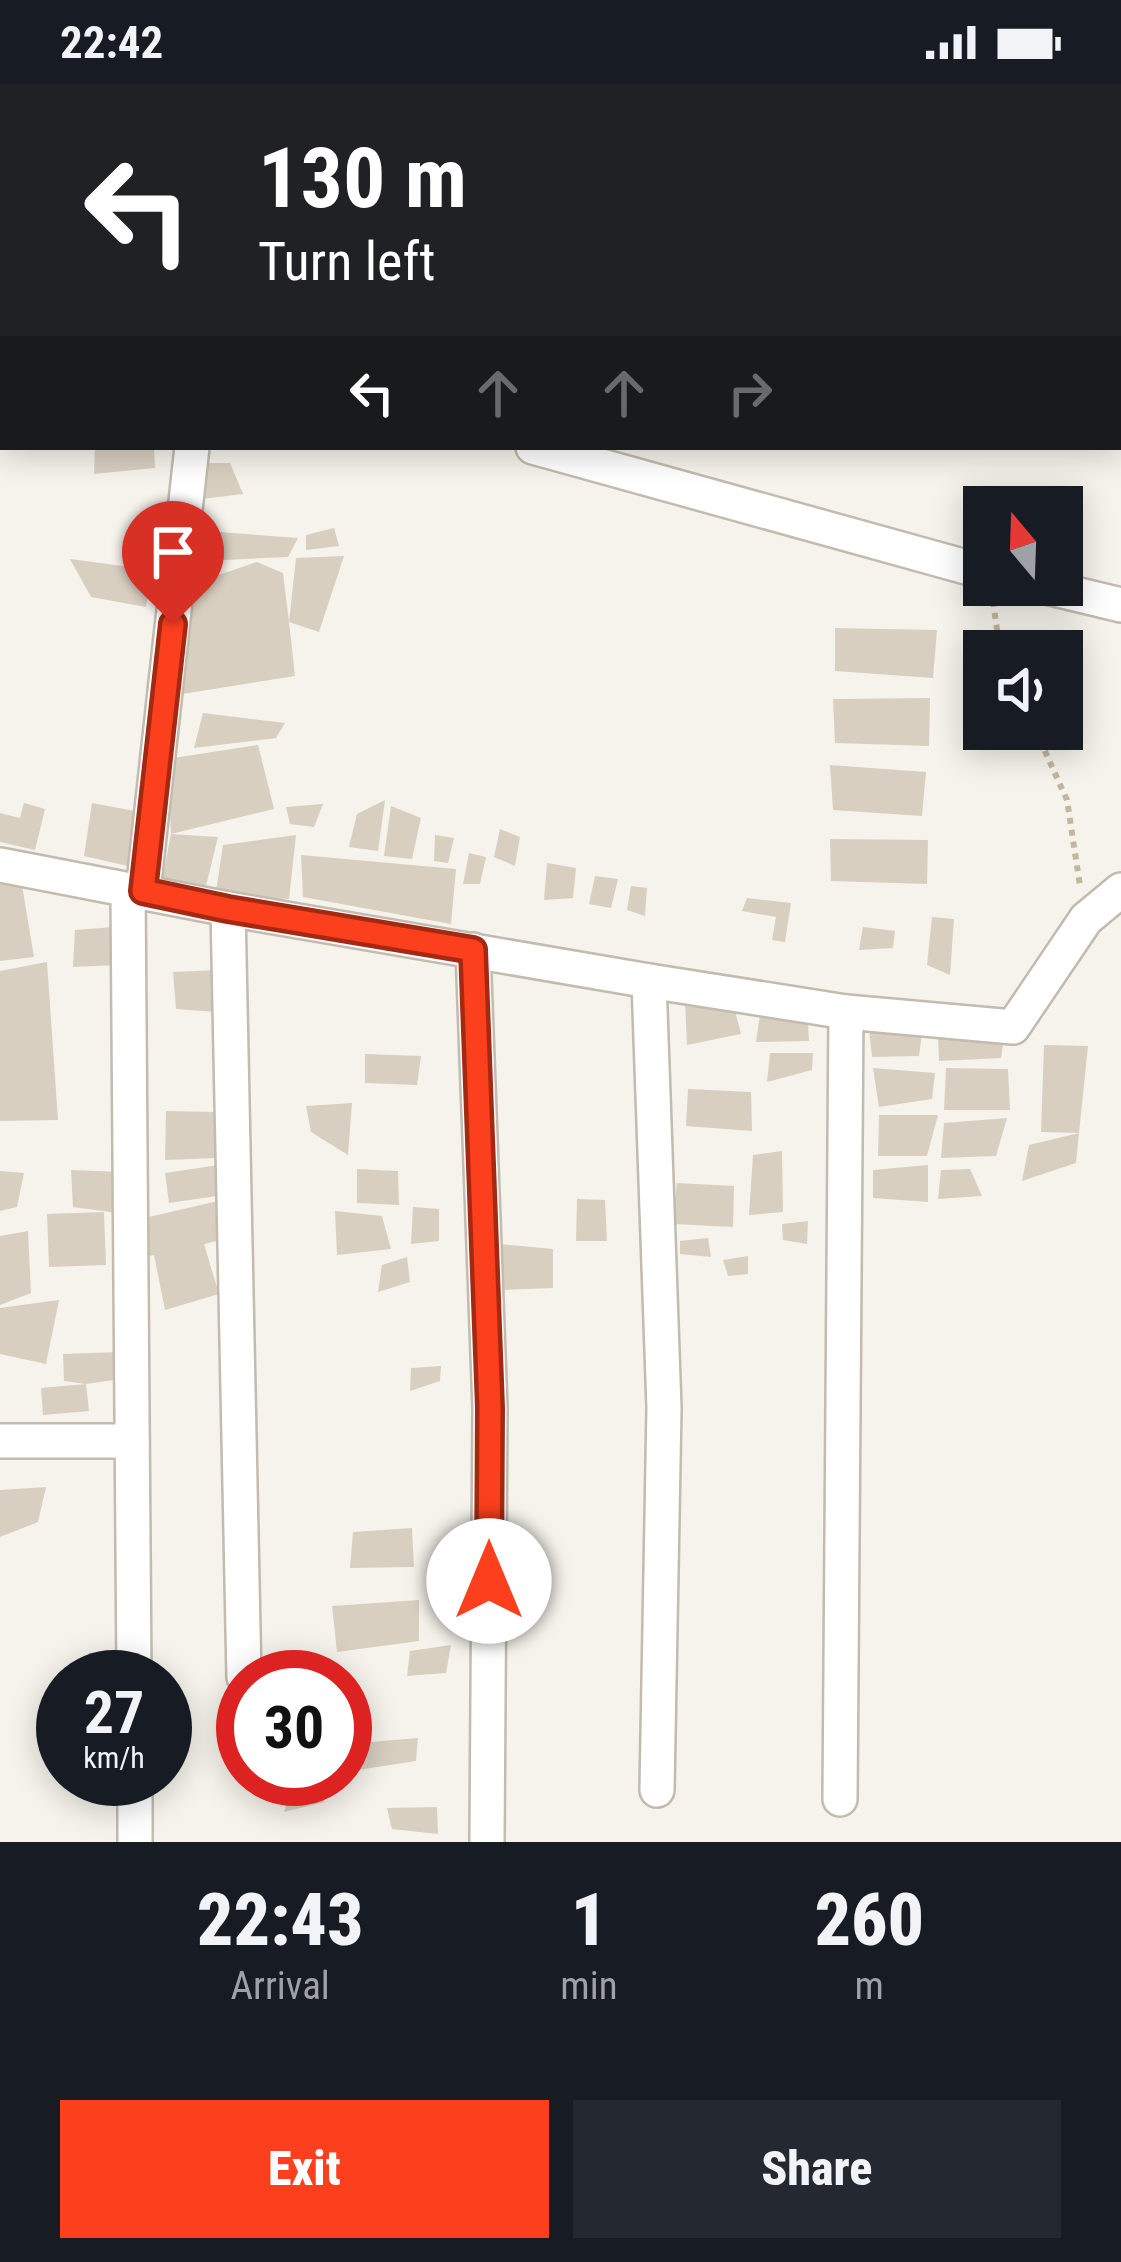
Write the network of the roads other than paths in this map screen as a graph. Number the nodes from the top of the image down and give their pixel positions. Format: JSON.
{"nodes":[{"id":1,"x":192,"y":450,"type":"edge"},
{"id":2,"x":544,"y":450,"type":"edge"},
{"id":3,"x":963,"y":566,"type":"edge"},
{"id":4,"x":1083,"y":596,"type":"edge"},
{"id":5,"x":1121,"y":605,"type":"edge"},
{"id":6,"x":0,"y":865,"type":"edge"},
{"id":7,"x":1121,"y":890,"type":"edge"},
{"id":8,"x":136,"y":891,"type":"junction"},
{"id":9,"x":228,"y":909,"type":"junction"},
{"id":10,"x":473,"y":950,"type":"junction"},
{"id":11,"x":650,"y":981,"type":"junction"},
{"id":12,"x":846,"y":1012,"type":"junction"},
{"id":13,"x":0,"y":1441,"type":"edge"},
{"id":14,"x":132,"y":1441,"type":"junction"},
{"id":15,"x":134,"y":1650,"type":"edge"},
{"id":16,"x":243,"y":1650,"type":"edge"},
{"id":17,"x":657,"y":1790,"type":"dead end"},
{"id":18,"x":840,"y":1799,"type":"dead end"},
{"id":19,"x":135,"y":1806,"type":"edge"},
{"id":20,"x":487,"y":1840,"type":"edge"},
{"id":21,"x":135,"y":1842,"type":"edge"}],
"edges":[{"from":1,"to":8,"type":"street"},
{"from":2,"to":3,"type":"street"},
{"from":4,"to":5,"type":"street"},
{"from":6,"to":8,"type":"street"},
{"from":7,"to":12,"type":"street"},
{"from":8,"to":9,"type":"street"},
{"from":8,"to":14,"type":"street"},
{"from":9,"to":10,"type":"street"},
{"from":9,"to":16,"type":"street"},
{"from":10,"to":11,"type":"street"},
{"from":10,"to":20,"type":"street"},
{"from":11,"to":12,"type":"street"},
{"from":11,"to":17,"type":"street"},
{"from":12,"to":18,"type":"street"},
{"from":13,"to":14,"type":"street"},
{"from":14,"to":15,"type":"street"},
{"from":19,"to":21,"type":"street"}]}
